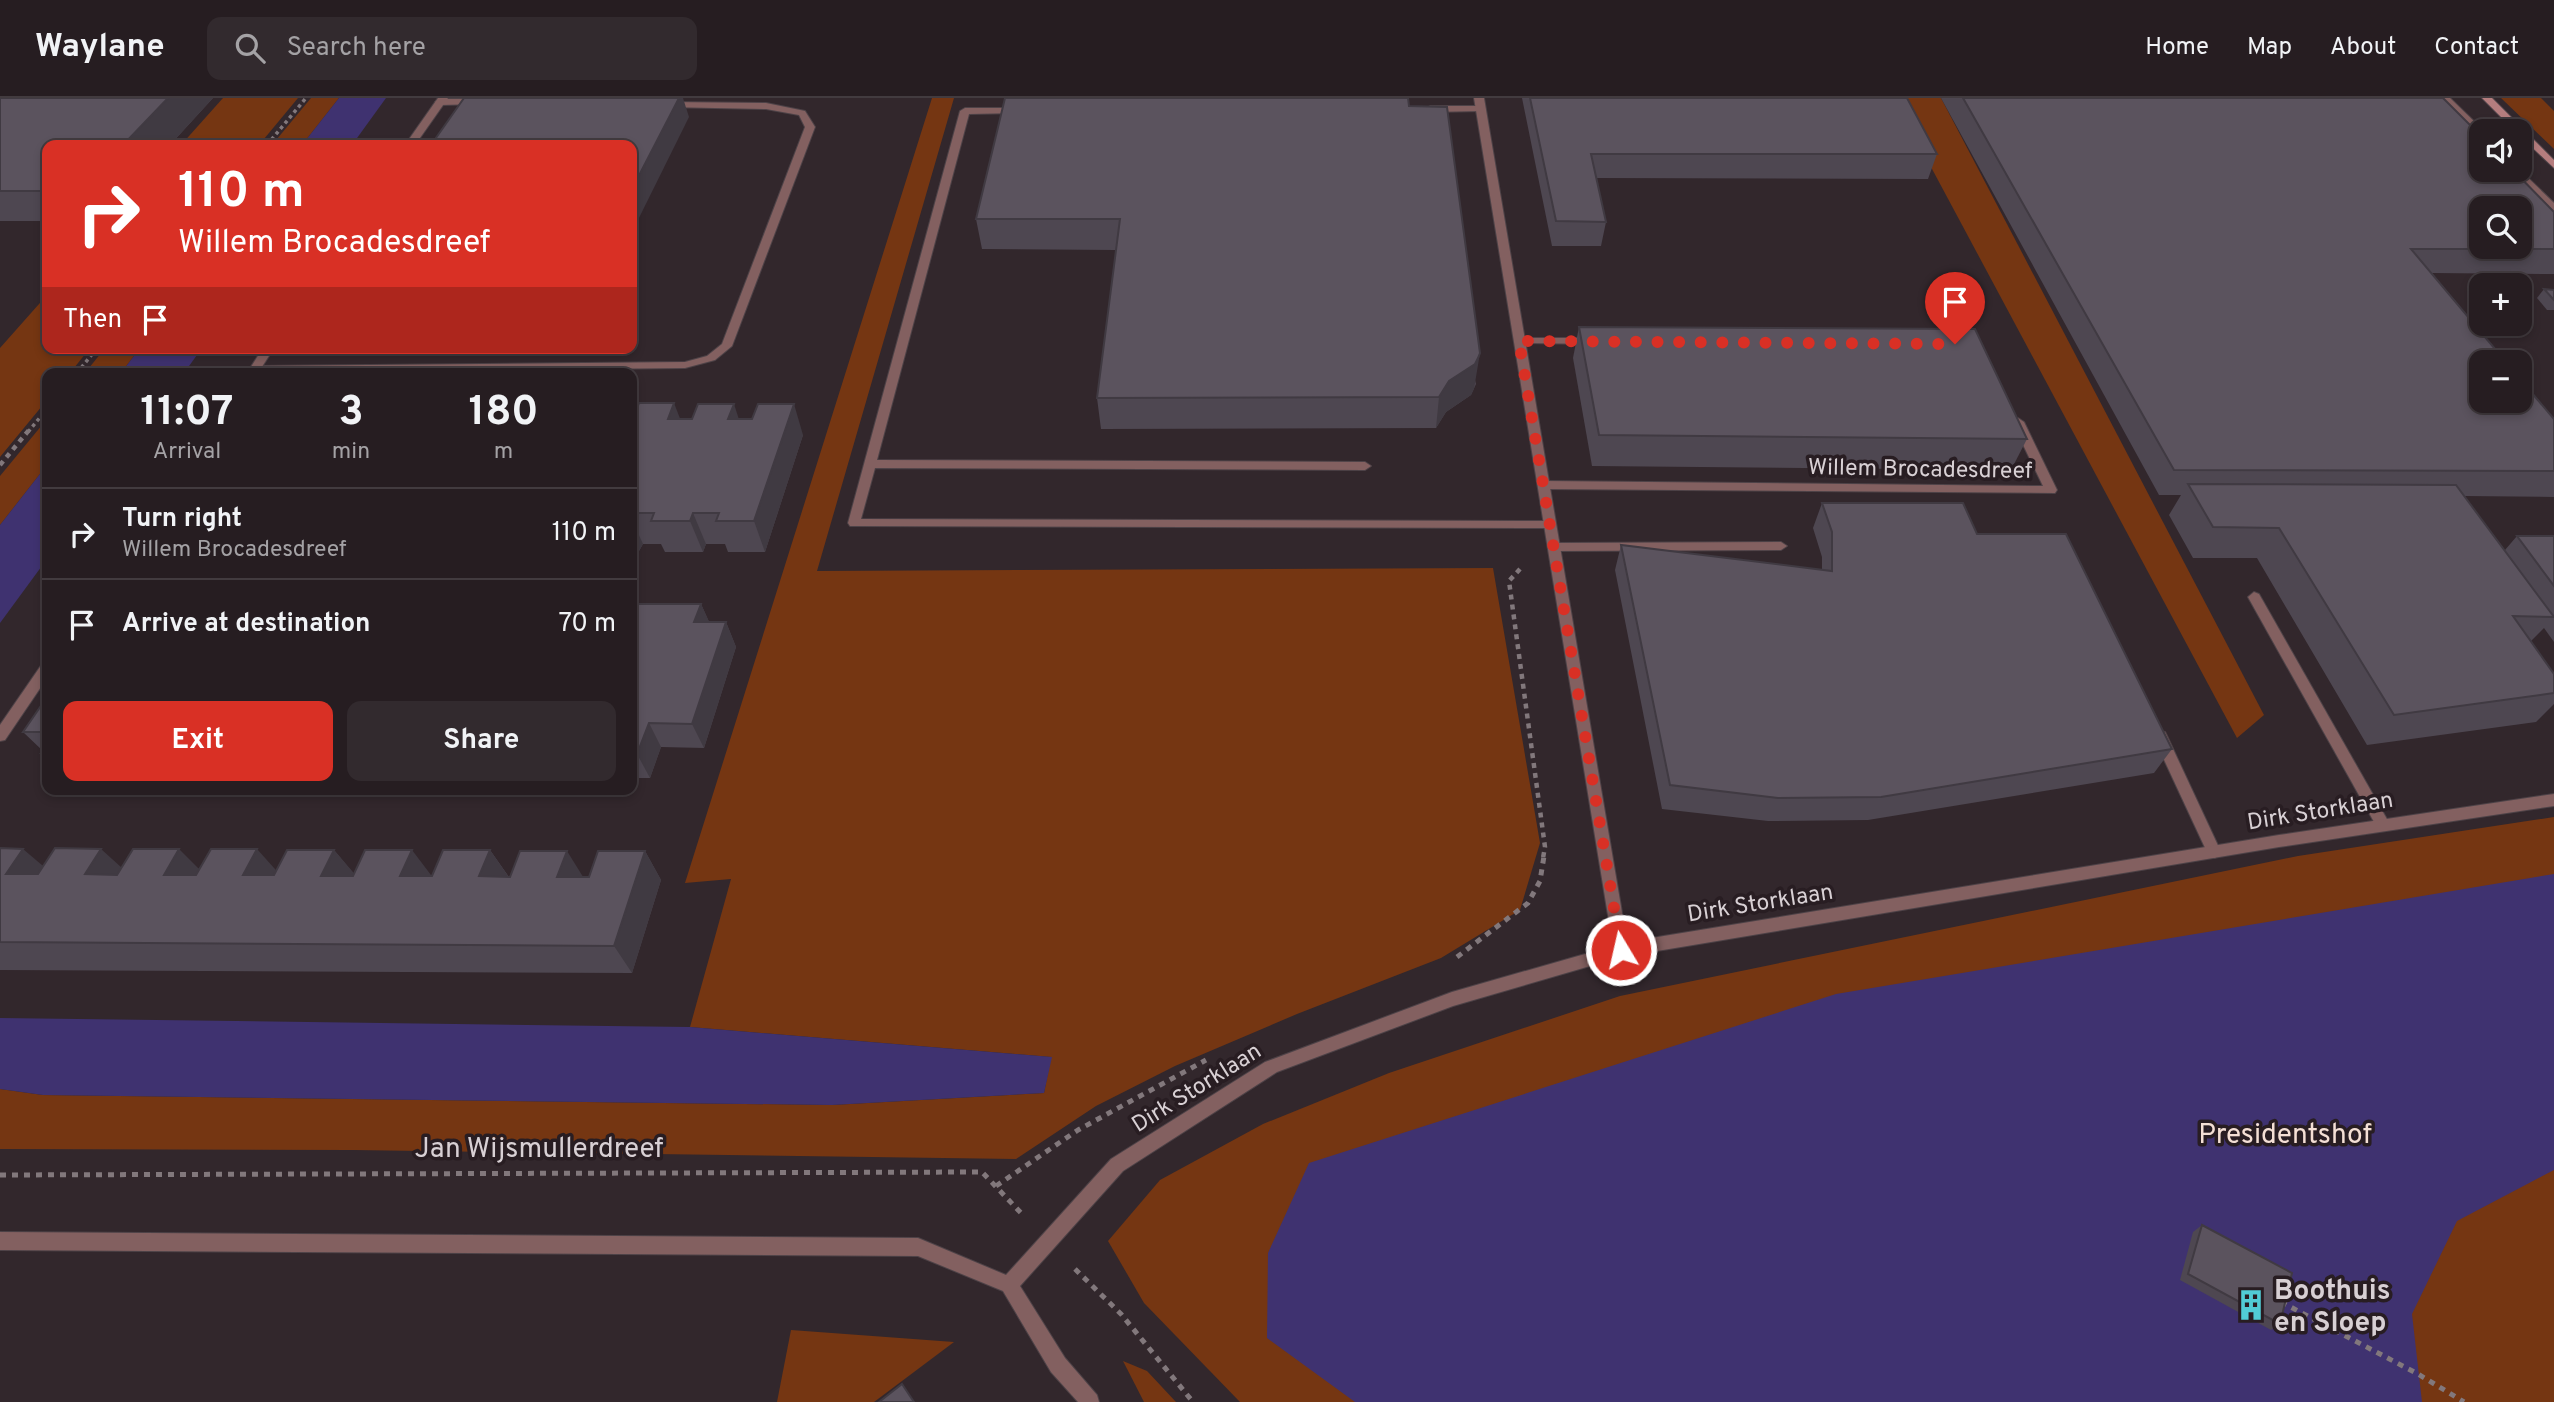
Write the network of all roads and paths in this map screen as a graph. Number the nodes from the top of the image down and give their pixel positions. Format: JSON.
{"nodes":[{"id":1,"x":306,"y":98,"type":"edge"},
{"id":2,"x":2445,"y":98,"type":"edge"},
{"id":3,"x":2487,"y":98,"type":"edge"},
{"id":4,"x":442,"y":100,"type":"edge"},
{"id":5,"x":495,"y":103,"type":"edge"},
{"id":6,"x":1480,"y":103,"type":"edge"},
{"id":7,"x":658,"y":105,"type":"edge"},
{"id":8,"x":1411,"y":109,"type":"edge"},
{"id":9,"x":1034,"y":111,"type":"edge"},
{"id":10,"x":2469,"y":122,"type":"edge"},
{"id":11,"x":271,"y":140,"type":"edge"},
{"id":12,"x":414,"y":140,"type":"edge"},
{"id":13,"x":2554,"y":165,"type":"edge"},
{"id":14,"x":2527,"y":182,"type":"edge"},
{"id":15,"x":2554,"y":209,"type":"edge"},
{"id":16,"x":1519,"y":341,"type":"junction"},
{"id":17,"x":1614,"y":341,"type":"edge"},
{"id":18,"x":92,"y":354,"type":"edge"},
{"id":19,"x":81,"y":368,"type":"edge"},
{"id":20,"x":470,"y":368,"type":"edge"},
{"id":21,"x":2011,"y":405,"type":"edge"},
{"id":22,"x":42,"y":414,"type":"edge"},
{"id":23,"x":870,"y":464,"type":"junction"},
{"id":24,"x":0,"y":465,"type":"edge"},
{"id":25,"x":1364,"y":466,"type":"dead end"},
{"id":26,"x":1544,"y":485,"type":"junction"},
{"id":27,"x":1552,"y":536,"type":"junction"},
{"id":28,"x":1781,"y":546,"type":"dead end"},
{"id":29,"x":2254,"y":597,"type":"dead end"},
{"id":30,"x":42,"y":675,"type":"edge"},
{"id":31,"x":2157,"y":729,"type":"edge"},
{"id":32,"x":0,"y":736,"type":"edge"},
{"id":33,"x":2554,"y":800,"type":"edge"},
{"id":34,"x":2383,"y":825,"type":"junction"},
{"id":35,"x":2214,"y":852,"type":"junction"},
{"id":36,"x":1621,"y":950,"type":"junction"},
{"id":37,"x":1445,"y":961,"type":"dead end"},
{"id":38,"x":1216,"y":1055,"type":"dead end"},
{"id":39,"x":0,"y":1175,"type":"edge"},
{"id":40,"x":996,"y":1186,"type":"junction"},
{"id":41,"x":0,"y":1241,"type":"edge"},
{"id":42,"x":1048,"y":1242,"type":"junction"},
{"id":43,"x":1009,"y":1285,"type":"junction"},
{"id":44,"x":2275,"y":1299,"type":"edge"},
{"id":45,"x":1090,"y":1402,"type":"edge"},
{"id":46,"x":1193,"y":1402,"type":"edge"},
{"id":47,"x":2464,"y":1402,"type":"edge"}],
"edges":[{"from":1,"to":11,"type":"path"},
{"from":2,"to":10,"type":"street"},
{"from":3,"to":13,"type":"street"},
{"from":4,"to":5,"type":"street"},
{"from":4,"to":12,"type":"street"},
{"from":6,"to":8,"type":"street"},
{"from":6,"to":16,"type":"street"},
{"from":7,"to":20,"type":"street"},
{"from":9,"to":23,"type":"street"},
{"from":14,"to":15,"type":"street"},
{"from":16,"to":17,"type":"street"},
{"from":16,"to":26,"type":"street"},
{"from":18,"to":19,"type":"path"},
{"from":21,"to":26,"type":"street","name":"Willem Brocadesdreef"},
{"from":22,"to":24,"type":"path"},
{"from":23,"to":25,"type":"street"},
{"from":23,"to":27,"type":"street"},
{"from":26,"to":27,"type":"street"},
{"from":27,"to":28,"type":"street"},
{"from":27,"to":36,"type":"street"},
{"from":27,"to":37,"type":"path"},
{"from":29,"to":34,"type":"street"},
{"from":30,"to":32,"type":"street"},
{"from":31,"to":35,"type":"street"},
{"from":33,"to":34,"type":"street","name":"Dirk Storklaan"},
{"from":34,"to":35,"type":"street","name":"Dirk Storklaan"},
{"from":35,"to":36,"type":"street","name":"Dirk Storklaan"},
{"from":36,"to":42,"type":"street","name":"Dirk Storklaan"},
{"from":38,"to":40,"type":"path"},
{"from":39,"to":40,"type":"path","name":"Jan Wijsmullerdreef"},
{"from":40,"to":42,"type":"path","name":"Jan Wijsmullerdreef"},
{"from":41,"to":43,"type":"street"},
{"from":42,"to":43,"type":"street","name":"Dirk Storklaan"},
{"from":42,"to":46,"type":"path"},
{"from":43,"to":45,"type":"street"},
{"from":44,"to":47,"type":"path"}]}
